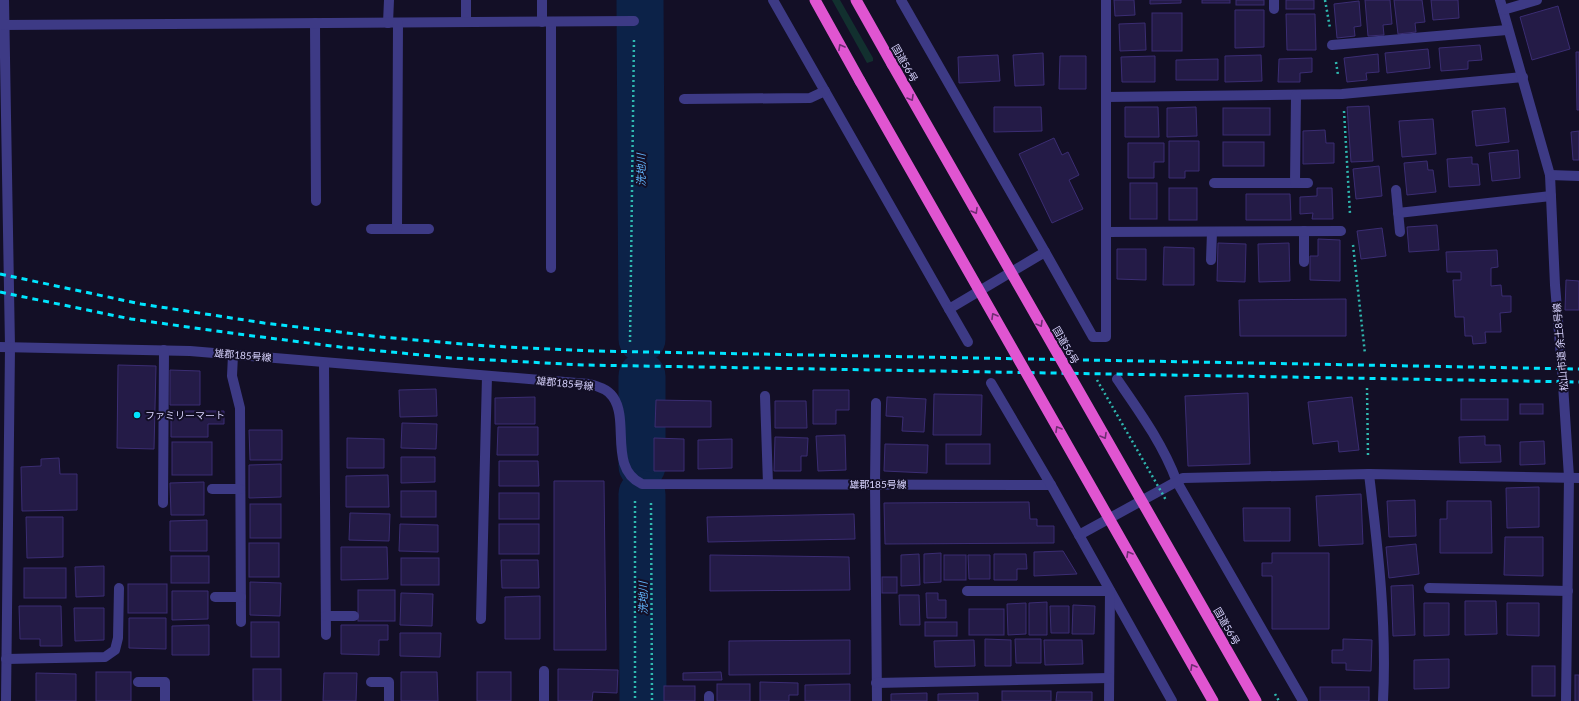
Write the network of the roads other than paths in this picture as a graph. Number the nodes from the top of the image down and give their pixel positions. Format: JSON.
{"nodes":[{"id":1,"x":4,"y":0,"type":"edge"},
{"id":2,"x":389,"y":0,"type":"edge"},
{"id":3,"x":466,"y":0,"type":"edge"},
{"id":4,"x":542,"y":0,"type":"edge"},
{"id":5,"x":773,"y":0,"type":"edge"},
{"id":6,"x":814,"y":0,"type":"edge"},
{"id":7,"x":856,"y":0,"type":"edge"},
{"id":8,"x":901,"y":0,"type":"edge"},
{"id":9,"x":1106,"y":0,"type":"edge"},
{"id":10,"x":1537,"y":0,"type":"edge"},
{"id":11,"x":1501,"y":5,"type":"edge"},
{"id":12,"x":634,"y":21,"type":"road end"},
{"id":13,"x":466,"y":22,"type":"junction"},
{"id":14,"x":546,"y":22,"type":"junction"},
{"id":15,"x":315,"y":23,"type":"junction"},
{"id":16,"x":393,"y":23,"type":"junction"},
{"id":17,"x":2,"y":25,"type":"edge"},
{"id":18,"x":1508,"y":30,"type":"junction"},
{"id":19,"x":1332,"y":45,"type":"road end"},
{"id":20,"x":1523,"y":77,"type":"junction"},
{"id":21,"x":825,"y":91,"type":"junction"},
{"id":22,"x":1296,"y":95,"type":"junction"},
{"id":23,"x":1106,"y":97,"type":"junction"},
{"id":24,"x":684,"y":99,"type":"dead end"},
{"id":25,"x":1550,"y":175,"type":"junction"},
{"id":26,"x":1579,"y":176,"type":"edge"},
{"id":27,"x":1214,"y":183,"type":"dead end"},
{"id":28,"x":1295,"y":183,"type":"junction"},
{"id":29,"x":1308,"y":183,"type":"dead end"},
{"id":30,"x":1396,"y":190,"type":"dead end"},
{"id":31,"x":1551,"y":196,"type":"junction"},
{"id":32,"x":316,"y":201,"type":"dead end"},
{"id":33,"x":1398,"y":213,"type":"junction"},
{"id":34,"x":371,"y":229,"type":"dead end"},
{"id":35,"x":397,"y":229,"type":"junction"},
{"id":36,"x":429,"y":229,"type":"dead end"},
{"id":37,"x":1304,"y":231,"type":"junction"},
{"id":38,"x":1341,"y":231,"type":"dead end"},
{"id":39,"x":1106,"y":232,"type":"junction"},
{"id":40,"x":1212,"y":232,"type":"junction"},
{"id":41,"x":1400,"y":232,"type":"dead end"},
{"id":42,"x":1045,"y":252,"type":"junction"},
{"id":43,"x":1211,"y":260,"type":"dead end"},
{"id":44,"x":1304,"y":262,"type":"dead end"},
{"id":45,"x":551,"y":268,"type":"dead end"},
{"id":46,"x":949,"y":309,"type":"junction"},
{"id":47,"x":968,"y":342,"type":"dead end"},
{"id":48,"x":5,"y":347,"type":"edge"},
{"id":49,"x":164,"y":350,"type":"junction"},
{"id":50,"x":233,"y":355,"type":"junction"},
{"id":51,"x":324,"y":363,"type":"junction"},
{"id":52,"x":487,"y":376,"type":"junction"},
{"id":53,"x":1117,"y":378,"type":"dead end"},
{"id":54,"x":991,"y":383,"type":"dead end"},
{"id":55,"x":765,"y":396,"type":"dead end"},
{"id":56,"x":876,"y":404,"type":"dead end"},
{"id":57,"x":1369,"y":474,"type":"junction"},
{"id":58,"x":1568,"y":477,"type":"junction"},
{"id":59,"x":1579,"y":478,"type":"edge"},
{"id":60,"x":1176,"y":482,"type":"junction"},
{"id":61,"x":768,"y":484,"type":"junction"},
{"id":62,"x":876,"y":484,"type":"junction"},
{"id":63,"x":1051,"y":485,"type":"junction"},
{"id":64,"x":212,"y":489,"type":"dead end"},
{"id":65,"x":240,"y":489,"type":"junction"},
{"id":66,"x":163,"y":502,"type":"dead end"},
{"id":67,"x":1079,"y":535,"type":"junction"},
{"id":68,"x":1568,"y":571,"type":"junction"},
{"id":69,"x":1579,"y":571,"type":"edge"},
{"id":70,"x":119,"y":588,"type":"dead end"},
{"id":71,"x":1429,"y":588,"type":"dead end"},
{"id":72,"x":967,"y":591,"type":"dead end"},
{"id":73,"x":1110,"y":591,"type":"junction"},
{"id":74,"x":1568,"y":591,"type":"junction"},
{"id":75,"x":215,"y":596,"type":"dead end"},
{"id":76,"x":241,"y":596,"type":"junction"},
{"id":77,"x":326,"y":616,"type":"junction"},
{"id":78,"x":354,"y":616,"type":"dead end"},
{"id":79,"x":481,"y":619,"type":"dead end"},
{"id":80,"x":241,"y":622,"type":"dead end"},
{"id":81,"x":326,"y":635,"type":"dead end"},
{"id":82,"x":6,"y":659,"type":"junction"},
{"id":83,"x":544,"y":671,"type":"dead end"},
{"id":84,"x":1109,"y":678,"type":"junction"},
{"id":85,"x":138,"y":682,"type":"dead end"},
{"id":86,"x":371,"y":682,"type":"dead end"},
{"id":87,"x":876,"y":683,"type":"junction"},
{"id":88,"x":6,"y":701,"type":"edge"},
{"id":89,"x":165,"y":701,"type":"edge"},
{"id":90,"x":389,"y":701,"type":"edge"},
{"id":91,"x":544,"y":701,"type":"edge"},
{"id":92,"x":876,"y":701,"type":"edge"},
{"id":93,"x":1109,"y":701,"type":"edge"},
{"id":94,"x":1172,"y":701,"type":"edge"},
{"id":95,"x":1213,"y":701,"type":"edge"},
{"id":96,"x":1256,"y":701,"type":"edge"},
{"id":97,"x":1303,"y":701,"type":"edge"},
{"id":98,"x":1383,"y":701,"type":"edge"},
{"id":99,"x":1566,"y":701,"type":"edge"}],
"edges":[{"from":1,"to":17,"type":"street"},
{"from":2,"to":16,"type":"street"},
{"from":3,"to":13,"type":"street"},
{"from":4,"to":14,"type":"street"},
{"from":5,"to":21,"type":"street"},
{"from":95,"to":6,"type":"highway","one_way":true,"bridge":true},
{"from":7,"to":96,"type":"highway","name":"国道56号","one_way":true,"bridge":true},
{"from":8,"to":42,"type":"street"},
{"from":9,"to":23,"type":"street"},
{"from":10,"to":11,"type":"street"},
{"from":11,"to":18,"type":"street","name":"松山市道 余土8号線"},
{"from":12,"to":14,"type":"street"},
{"from":13,"to":14,"type":"street"},
{"from":13,"to":16,"type":"street"},
{"from":14,"to":45,"type":"street"},
{"from":15,"to":16,"type":"street"},
{"from":15,"to":17,"type":"street"},
{"from":15,"to":32,"type":"street"},
{"from":16,"to":35,"type":"street"},
{"from":17,"to":48,"type":"street"},
{"from":18,"to":19,"type":"street"},
{"from":18,"to":20,"type":"street","name":"松山市道 余土8号線"},
{"from":20,"to":22,"type":"street"},
{"from":20,"to":25,"type":"street","name":"松山市道 余土8号線"},
{"from":21,"to":24,"type":"street"},
{"from":21,"to":46,"type":"street"},
{"from":22,"to":23,"type":"street"},
{"from":22,"to":28,"type":"street"},
{"from":23,"to":39,"type":"street"},
{"from":25,"to":26,"type":"street"},
{"from":25,"to":31,"type":"street","name":"松山市道 余土8号線"},
{"from":27,"to":28,"type":"street"},
{"from":28,"to":29,"type":"street"},
{"from":30,"to":33,"type":"street"},
{"from":31,"to":33,"type":"street"},
{"from":31,"to":58,"type":"street","name":"松山市道 余土8号線"},
{"from":33,"to":41,"type":"street"},
{"from":34,"to":35,"type":"street"},
{"from":35,"to":36,"type":"street"},
{"from":37,"to":38,"type":"street"},
{"from":37,"to":40,"type":"street"},
{"from":37,"to":44,"type":"street"},
{"from":39,"to":40,"type":"street"},
{"from":39,"to":42,"type":"street"},
{"from":40,"to":43,"type":"street"},
{"from":42,"to":46,"type":"street"},
{"from":46,"to":47,"type":"street"},
{"from":48,"to":49,"type":"street","name":"雄郡185号線"},
{"from":48,"to":82,"type":"street"},
{"from":49,"to":50,"type":"street","name":"雄郡185号線"},
{"from":49,"to":66,"type":"street"},
{"from":50,"to":51,"type":"street","name":"雄郡185号線"},
{"from":50,"to":65,"type":"street"},
{"from":51,"to":52,"type":"street","name":"雄郡185号線"},
{"from":51,"to":77,"type":"street"},
{"from":52,"to":61,"type":"street","name":"雄郡185号線"},
{"from":52,"to":79,"type":"street"},
{"from":53,"to":60,"type":"street"},
{"from":54,"to":63,"type":"street"},
{"from":55,"to":61,"type":"street"},
{"from":56,"to":62,"type":"street"},
{"from":57,"to":58,"type":"street"},
{"from":57,"to":60,"type":"street"},
{"from":57,"to":98,"type":"street"},
{"from":58,"to":59,"type":"street"},
{"from":58,"to":68,"type":"street","name":"松山市道 余土8号線"},
{"from":60,"to":67,"type":"street"},
{"from":60,"to":97,"type":"street"},
{"from":61,"to":62,"type":"street","name":"雄郡185号線"},
{"from":62,"to":63,"type":"street","name":"雄郡185号線"},
{"from":62,"to":87,"type":"street"},
{"from":63,"to":67,"type":"street"},
{"from":64,"to":65,"type":"street"},
{"from":65,"to":76,"type":"street"},
{"from":67,"to":73,"type":"street"},
{"from":68,"to":69,"type":"street"},
{"from":68,"to":74,"type":"street","name":"松山市道 余土8号線"},
{"from":70,"to":82,"type":"street"},
{"from":71,"to":74,"type":"street"},
{"from":72,"to":73,"type":"street"},
{"from":73,"to":84,"type":"street"},
{"from":73,"to":94,"type":"street"},
{"from":74,"to":99,"type":"street","name":"松山市道 余土8号線"},
{"from":75,"to":76,"type":"street"},
{"from":76,"to":80,"type":"street"},
{"from":77,"to":78,"type":"street"},
{"from":77,"to":81,"type":"street"},
{"from":82,"to":88,"type":"street"},
{"from":83,"to":91,"type":"street"},
{"from":84,"to":87,"type":"street"},
{"from":84,"to":93,"type":"street"},
{"from":85,"to":89,"type":"street"},
{"from":86,"to":90,"type":"street"},
{"from":87,"to":92,"type":"street"}]}
